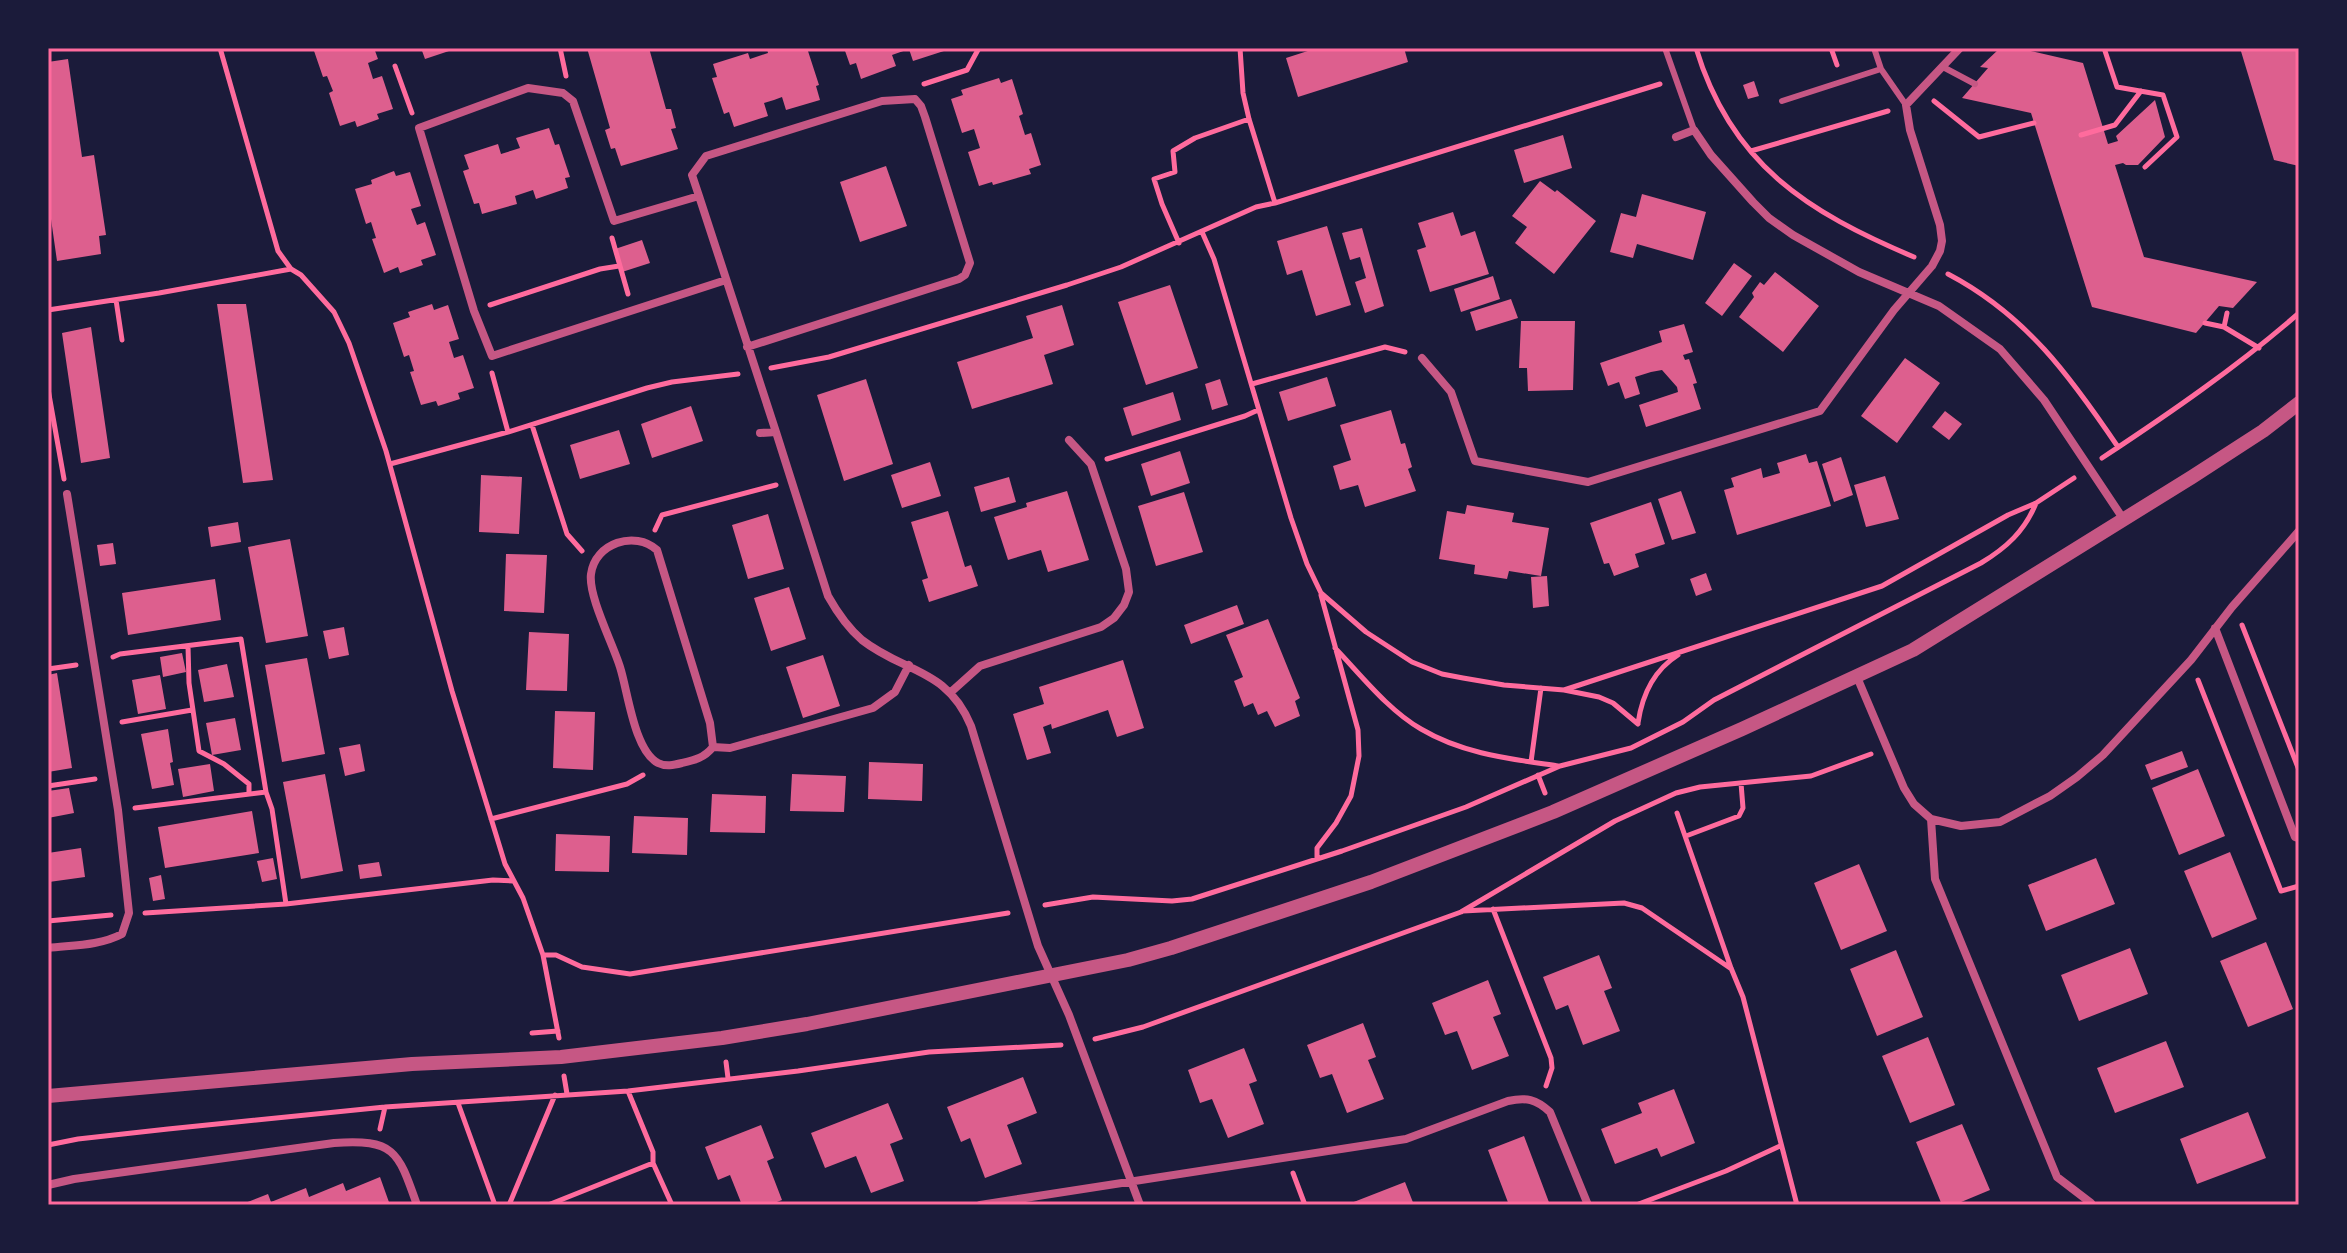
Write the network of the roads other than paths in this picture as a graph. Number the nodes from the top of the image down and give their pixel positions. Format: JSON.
{"nodes":[{"id":1,"x":1665,"y":48,"type":"edge"},
{"id":2,"x":1874,"y":48,"type":"edge"},
{"id":3,"x":1960,"y":48,"type":"edge"},
{"id":4,"x":1943,"y":67,"type":"junction"},
{"id":5,"x":1881,"y":69,"type":"junction"},
{"id":6,"x":1975,"y":84,"type":"dead end"},
{"id":7,"x":1782,"y":101,"type":"dead end"},
{"id":8,"x":1906,"y":105,"type":"junction"},
{"id":9,"x":1694,"y":130,"type":"junction"},
{"id":10,"x":1676,"y":137,"type":"dead end"},
{"id":11,"x":699,"y":196,"type":"junction"},
{"id":12,"x":726,"y":280,"type":"junction"},
{"id":13,"x":1910,"y":292,"type":"junction"},
{"id":14,"x":747,"y":347,"type":"junction"},
{"id":15,"x":1422,"y":358,"type":"road end"},
{"id":16,"x":2299,"y":403,"type":"edge"},
{"id":17,"x":776,"y":432,"type":"junction"},
{"id":18,"x":760,"y":433,"type":"dead end"},
{"id":19,"x":1069,"y":440,"type":"dead end"},
{"id":20,"x":67,"y":494,"type":"road end"},
{"id":21,"x":2124,"y":520,"type":"junction"},
{"id":22,"x":2299,"y":531,"type":"edge"},
{"id":23,"x":2215,"y":628,"type":"junction"},
{"id":24,"x":909,"y":665,"type":"junction"},
{"id":25,"x":1857,"y":677,"type":"junction"},
{"id":26,"x":951,"y":692,"type":"junction"},
{"id":27,"x":713,"y":747,"type":"junction"},
{"id":28,"x":1931,"y":819,"type":"junction"},
{"id":29,"x":2299,"y":838,"type":"edge"},
{"id":30,"x":48,"y":948,"type":"edge"},
{"id":31,"x":1051,"y":974,"type":"junction"},
{"id":32,"x":48,"y":1096,"type":"edge"},
{"id":33,"x":1131,"y":1181,"type":"junction"},
{"id":34,"x":48,"y":1185,"type":"edge"},
{"id":35,"x":2091,"y":1203,"type":"dead end"},
{"id":36,"x":417,"y":1205,"type":"edge"},
{"id":37,"x":980,"y":1205,"type":"edge"},
{"id":38,"x":1140,"y":1205,"type":"edge"},
{"id":39,"x":1588,"y":1205,"type":"edge"}],
"edges":[{"from":1,"to":9,"type":"lane"},
{"from":2,"to":5,"type":"lane"},
{"from":3,"to":4,"type":"street"},
{"from":4,"to":6,"type":"lane"},
{"from":4,"to":8,"type":"street"},
{"from":5,"to":7,"type":"lane"},
{"from":5,"to":8,"type":"lane"},
{"from":8,"to":13,"type":"street"},
{"from":9,"to":10,"type":"street"},
{"from":9,"to":13,"type":"street"},
{"from":11,"to":12,"type":"street"},
{"from":11,"to":12,"type":"street"},
{"from":11,"to":14,"type":"street"},
{"from":12,"to":14,"type":"street"},
{"from":13,"to":15,"type":"street"},
{"from":13,"to":21,"type":"street"},
{"from":14,"to":17,"type":"street"},
{"from":16,"to":21,"type":"street"},
{"from":17,"to":18,"type":"street"},
{"from":17,"to":24,"type":"street"},
{"from":19,"to":26,"type":"street"},
{"from":20,"to":30,"type":"street"},
{"from":21,"to":25,"type":"street"},
{"from":22,"to":23,"type":"street"},
{"from":23,"to":28,"type":"street"},
{"from":23,"to":29,"type":"street"},
{"from":24,"to":26,"type":"street"},
{"from":24,"to":27,"type":"street"},
{"from":25,"to":28,"type":"street"},
{"from":25,"to":31,"type":"street"},
{"from":26,"to":31,"type":"street"},
{"from":27,"to":27,"type":"street"},
{"from":28,"to":35,"type":"street"},
{"from":31,"to":32,"type":"street"},
{"from":31,"to":33,"type":"street"},
{"from":33,"to":37,"type":"street"},
{"from":33,"to":38,"type":"street"},
{"from":33,"to":39,"type":"street"},
{"from":34,"to":36,"type":"street"}]}
